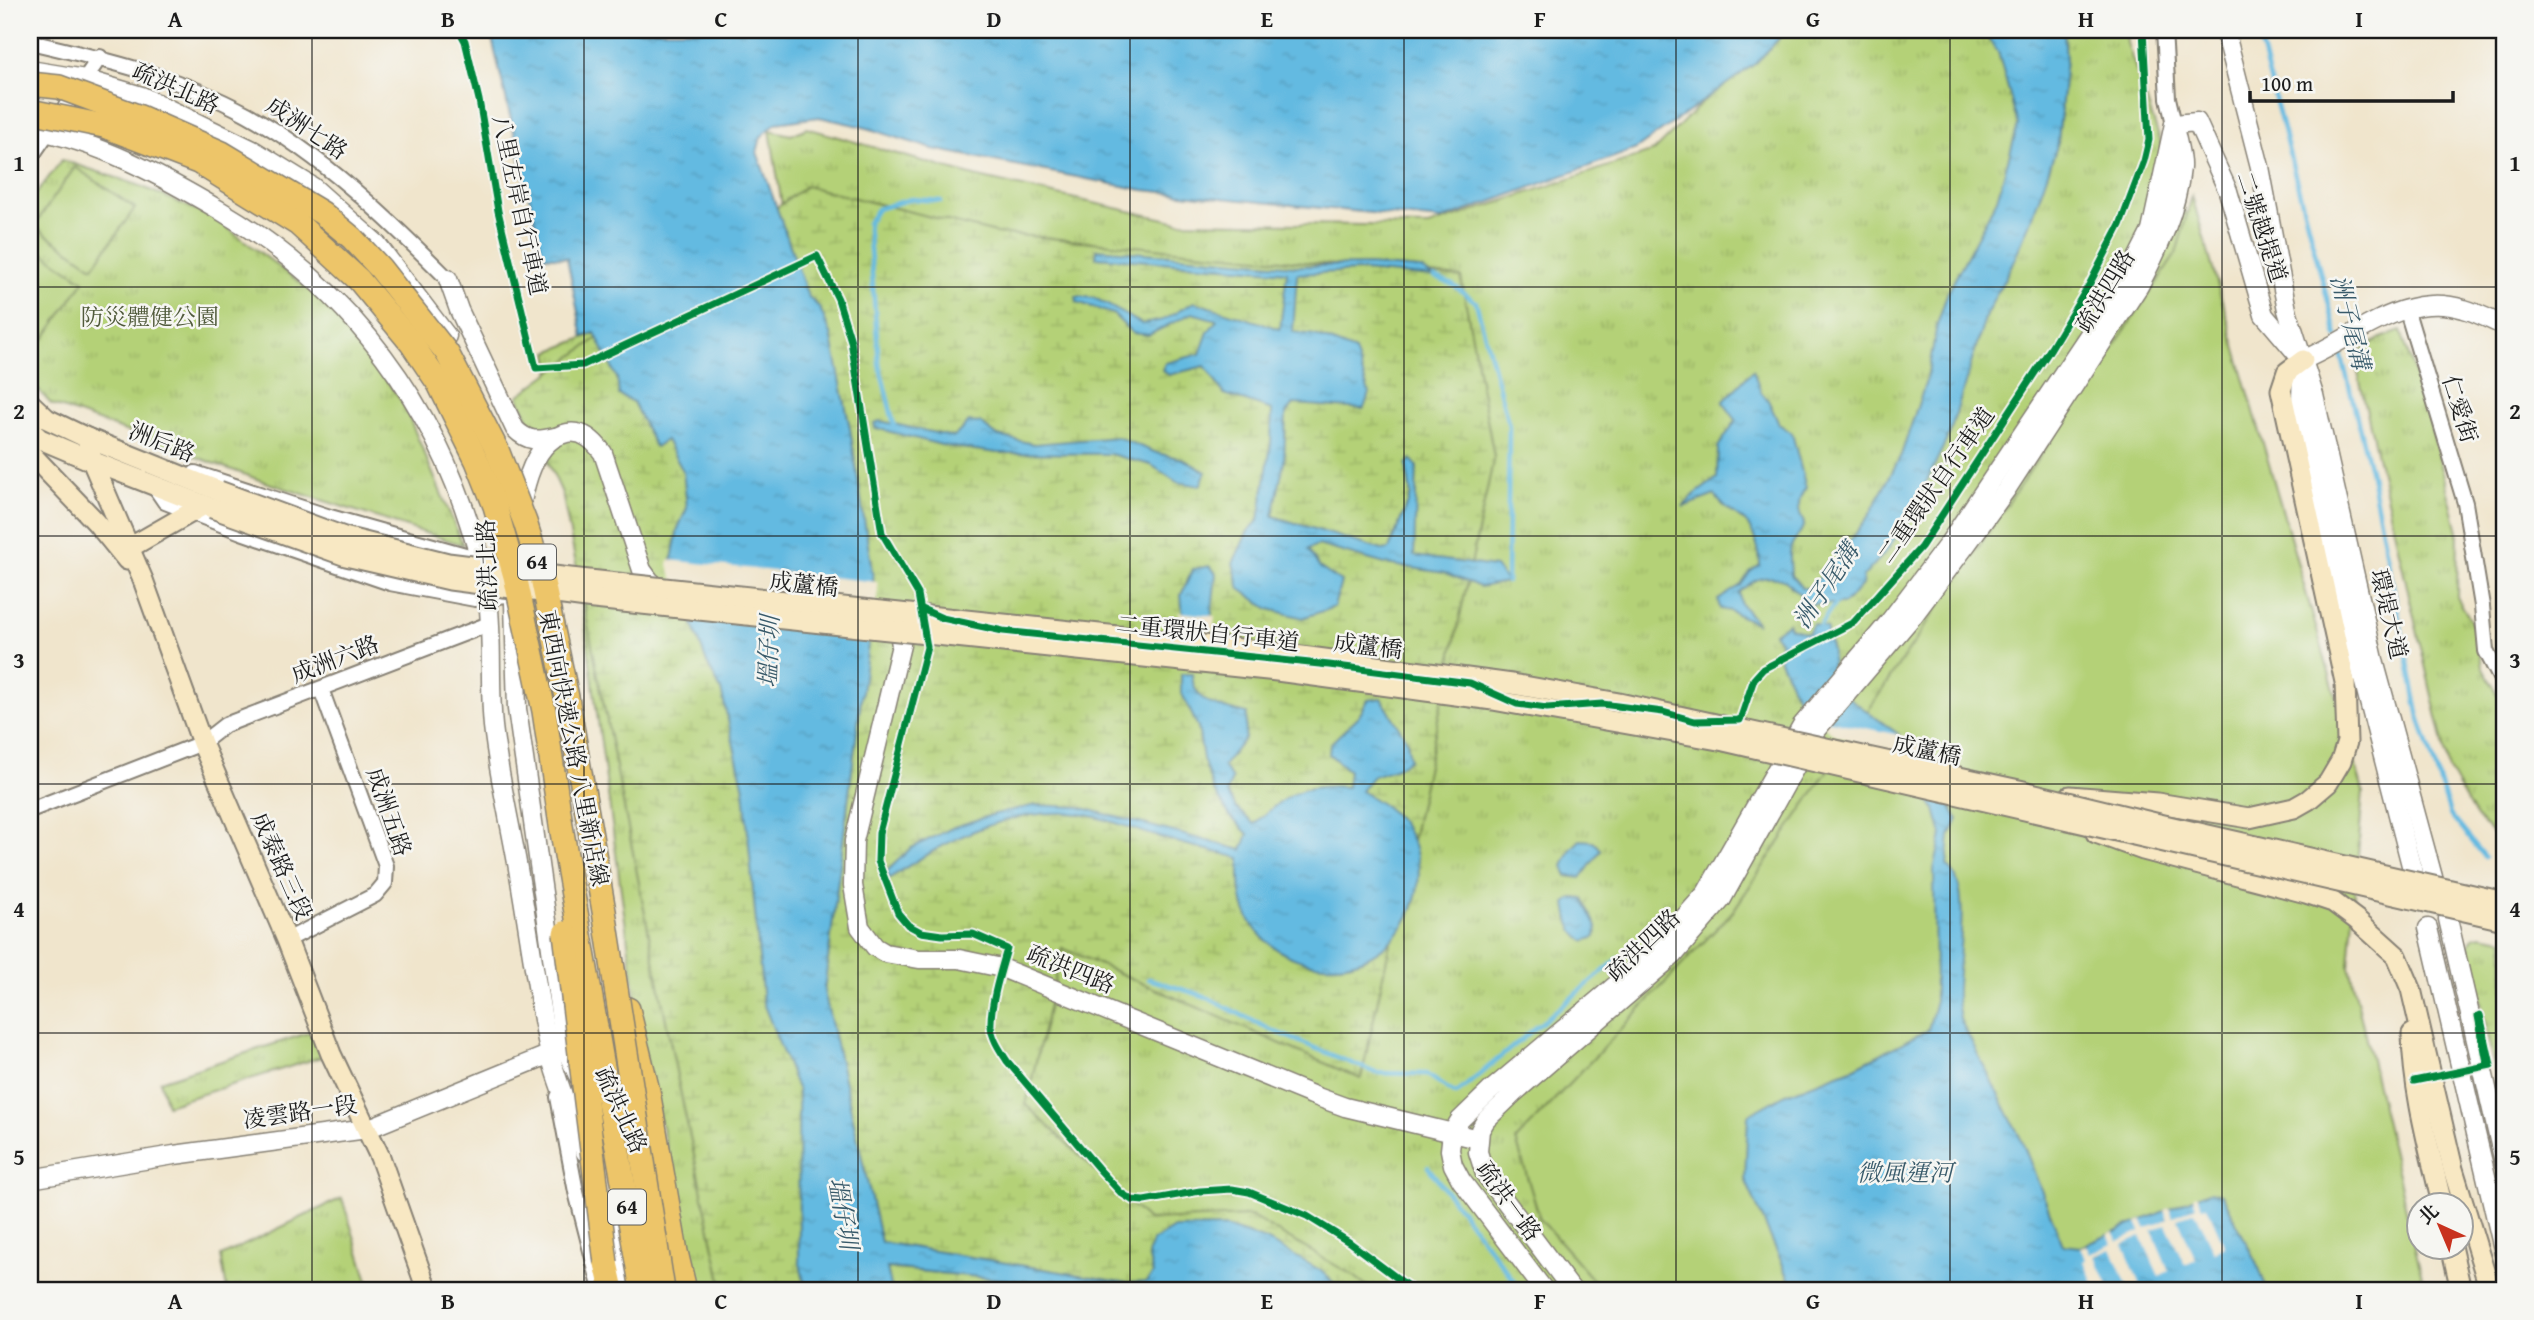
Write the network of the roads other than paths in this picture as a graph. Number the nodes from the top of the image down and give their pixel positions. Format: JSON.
{"nodes":[{"id":1,"x":2164,"y":30,"type":"edge"},
{"id":2,"x":2225,"y":30,"type":"edge"},
{"id":3,"x":30,"y":42,"type":"edge"},
{"id":4,"x":100,"y":57,"type":"junction"},
{"id":5,"x":30,"y":70,"type":"edge"},
{"id":6,"x":85,"y":79,"type":"junction"},
{"id":7,"x":30,"y":84,"type":"edge"},
{"id":8,"x":30,"y":111,"type":"edge"},
{"id":9,"x":2174,"y":124,"type":"junction"},
{"id":10,"x":39,"y":131,"type":"edge"},
{"id":11,"x":30,"y":158,"type":"edge"},
{"id":12,"x":448,"y":279,"type":"joint"},
{"id":13,"x":2406,"y":308,"type":"junction"},
{"id":14,"x":2504,"y":326,"type":"edge"},
{"id":15,"x":2303,"y":360,"type":"junction"},
{"id":16,"x":30,"y":403,"type":"edge"},
{"id":17,"x":30,"y":430,"type":"edge"},
{"id":18,"x":558,"y":436,"type":"junction"},
{"id":19,"x":87,"y":438,"type":"junction"},
{"id":20,"x":30,"y":453,"type":"edge"},
{"id":21,"x":92,"y":461,"type":"junction"},
{"id":22,"x":156,"y":477,"type":"junction"},
{"id":23,"x":206,"y":504,"type":"junction"},
{"id":24,"x":129,"y":548,"type":"junction"},
{"id":25,"x":480,"y":559,"type":"junction"},
{"id":26,"x":513,"y":561,"type":"junction"},
{"id":27,"x":143,"y":580,"type":"junction"},
{"id":28,"x":514,"y":594,"type":"junction"},
{"id":29,"x":488,"y":598,"type":"junction"},
{"id":30,"x":489,"y":624,"type":"junction"},
{"id":31,"x":2504,"y":685,"type":"edge"},
{"id":32,"x":321,"y":689,"type":"junction"},
{"id":33,"x":1809,"y":727,"type":"junction"},
{"id":34,"x":202,"y":743,"type":"junction"},
{"id":35,"x":2019,"y":790,"type":"junction"},
{"id":36,"x":1980,"y":800,"type":"junction"},
{"id":37,"x":30,"y":810,"type":"edge"},
{"id":38,"x":562,"y":832,"type":"junction"},
{"id":39,"x":2413,"y":873,"type":"dead end"},
{"id":40,"x":2433,"y":877,"type":"dead end"},
{"id":41,"x":2504,"y":902,"type":"edge"},
{"id":42,"x":604,"y":911,"type":"junction"},
{"id":43,"x":2448,"y":919,"type":"dead end"},
{"id":44,"x":2504,"y":920,"type":"edge"},
{"id":45,"x":2428,"y":928,"type":"dead end"},
{"id":46,"x":287,"y":940,"type":"junction"},
{"id":47,"x":2411,"y":989,"type":"junction"},
{"id":48,"x":558,"y":1051,"type":"junction"},
{"id":49,"x":367,"y":1129,"type":"junction"},
{"id":50,"x":1452,"y":1133,"type":"junction"},
{"id":51,"x":1478,"y":1139,"type":"junction"},
{"id":52,"x":2504,"y":1162,"type":"edge"},
{"id":53,"x":30,"y":1179,"type":"edge"},
{"id":54,"x":2439,"y":1190,"type":"edge"},
{"id":55,"x":2504,"y":1253,"type":"edge"},
{"id":56,"x":2454,"y":1260,"type":"edge"},
{"id":57,"x":427,"y":1290,"type":"edge"},
{"id":58,"x":601,"y":1290,"type":"edge"},
{"id":59,"x":612,"y":1290,"type":"edge"},
{"id":60,"x":626,"y":1290,"type":"edge"},
{"id":61,"x":642,"y":1290,"type":"edge"},
{"id":62,"x":663,"y":1290,"type":"edge"},
{"id":63,"x":669,"y":1290,"type":"edge"},
{"id":64,"x":685,"y":1290,"type":"edge"},
{"id":65,"x":1544,"y":1290,"type":"edge"},
{"id":66,"x":1572,"y":1290,"type":"edge"},
{"id":67,"x":2461,"y":1290,"type":"edge"},
{"id":68,"x":2490,"y":1290,"type":"edge"}],
"edges":[{"from":1,"to":9,"type":"street"},
{"from":2,"to":15,"type":"street","name":"環堤大道"},
{"from":3,"to":4,"type":"street","name":"成洲七路"},
{"from":4,"to":6,"type":"street"},
{"from":4,"to":12,"type":"street","name":"成洲七路"},
{"from":5,"to":6,"type":"street","name":"疏洪北路"},
{"from":6,"to":10,"type":"street"},
{"from":6,"to":26,"type":"street","name":"疏洪北路"},
{"from":7,"to":42,"type":"highway","name":"東西向快速公路 八里新店線","number":"64","bridge":true},
{"from":8,"to":38,"type":"highway","name":"東西向快速公路 八里新店線","number":"64","bridge":true},
{"from":9,"to":15,"type":"street","name":"二號越提道"},
{"from":9,"to":33,"type":"street","name":"疏洪四路"},
{"from":10,"to":11,"type":"street"},
{"from":10,"to":25,"type":"street","name":"疏洪北路"},
{"from":12,"to":18,"type":"street"},
{"from":13,"to":14,"type":"street"},
{"from":13,"to":15,"type":"street"},
{"from":13,"to":31,"type":"street","name":"仁愛街"},
{"from":15,"to":35,"type":"main road","bridge":true},
{"from":15,"to":39,"type":"street","name":"環堤大道"},
{"from":15,"to":40,"type":"street","name":"環堤大道"},
{"from":16,"to":19,"type":"main road"},
{"from":17,"to":21,"type":"main road"},
{"from":18,"to":26,"type":"street"},
{"from":18,"to":50,"type":"street","name":"疏洪四路"},
{"from":19,"to":21,"type":"main road","name":"成泰路三段"},
{"from":19,"to":22,"type":"main road","name":"洲后路"},
{"from":20,"to":27,"type":"main road"},
{"from":21,"to":22,"type":"main road","name":"洲后路"},
{"from":21,"to":24,"type":"main road","name":"成泰路三段"},
{"from":22,"to":23,"type":"main road","name":"洲后路"},
{"from":22,"to":23,"type":"street"},
{"from":22,"to":25,"type":"street"},
{"from":23,"to":24,"type":"main road"},
{"from":23,"to":29,"type":"street"},
{"from":23,"to":35,"type":"main road","name":"成蘆橋","bridge":true},
{"from":23,"to":36,"type":"main road","name":"成蘆橋","bridge":true},
{"from":24,"to":27,"type":"main road","name":"成泰路三段"},
{"from":25,"to":26,"type":"street"},
{"from":25,"to":29,"type":"street","name":"疏洪北路"},
{"from":26,"to":28,"type":"street","name":"疏洪北路"},
{"from":27,"to":34,"type":"main road","name":"成泰路三段"},
{"from":28,"to":29,"type":"street"},
{"from":28,"to":48,"type":"street","name":"疏洪北路"},
{"from":29,"to":30,"type":"street","name":"疏洪北路"},
{"from":30,"to":32,"type":"street","name":"成洲六路"},
{"from":30,"to":48,"type":"street","name":"疏洪北路"},
{"from":32,"to":34,"type":"street","name":"成洲六路"},
{"from":32,"to":46,"type":"street","name":"成洲五路"},
{"from":33,"to":50,"type":"street","name":"疏洪四路"},
{"from":33,"to":51,"type":"street","name":"疏洪四路"},
{"from":34,"to":37,"type":"street","name":"成洲六路"},
{"from":34,"to":46,"type":"main road","name":"成泰路三段"},
{"from":35,"to":41,"type":"main road","name":"成蘆橋","bridge":true},
{"from":36,"to":44,"type":"main road","name":"成蘆橋","bridge":true},
{"from":36,"to":47,"type":"main road","bridge":true},
{"from":38,"to":59,"type":"highway","bridge":true},
{"from":38,"to":61,"type":"highway","name":"東西向快速公路 八里新店線","number":"64","bridge":true},
{"from":42,"to":62,"type":"highway","name":"東西向快速公路 八里新店線","number":"64","bridge":true},
{"from":42,"to":64,"type":"highway","bridge":true},
{"from":43,"to":52,"type":"street"},
{"from":45,"to":55,"type":"street"},
{"from":46,"to":49,"type":"main road","name":"成泰路三段"},
{"from":47,"to":54,"type":"main road"},
{"from":47,"to":68,"type":"main road"},
{"from":48,"to":49,"type":"street","name":"凌雲路一段"},
{"from":48,"to":58,"type":"street","name":"疏洪北路"},
{"from":48,"to":60,"type":"street","name":"疏洪北路"},
{"from":48,"to":63,"type":"street","name":"疏洪北路"},
{"from":49,"to":53,"type":"street","name":"凌雲路一段"},
{"from":49,"to":57,"type":"main road","name":"成泰路三段"},
{"from":50,"to":51,"type":"street","name":"疏洪四路"},
{"from":50,"to":65,"type":"street","name":"疏洪一路"},
{"from":51,"to":66,"type":"street","name":"疏洪一路"},
{"from":56,"to":67,"type":"main road"}]}
